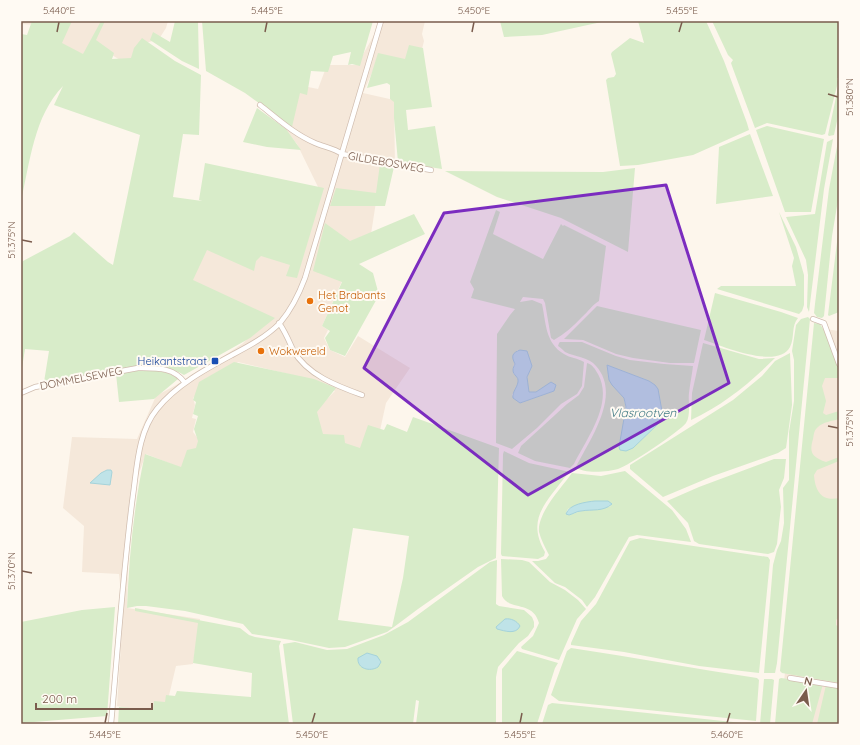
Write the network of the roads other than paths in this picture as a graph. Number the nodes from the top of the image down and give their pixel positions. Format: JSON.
{"nodes":[{"id":1,"x":381,"y":21,"type":"edge"},
{"id":2,"x":260,"y":105,"type":"dead end"},
{"id":3,"x":342,"y":154,"type":"junction"},
{"id":4,"x":431,"y":170,"type":"dead end"},
{"id":5,"x":812,"y":319,"type":"dead end"},
{"id":6,"x":279,"y":323,"type":"junction"},
{"id":7,"x":839,"y":364,"type":"edge"},
{"id":8,"x":186,"y":383,"type":"junction"},
{"id":9,"x":21,"y":393,"type":"edge"},
{"id":10,"x":362,"y":395,"type":"dead end"},
{"id":11,"x":790,"y":678,"type":"dead end"},
{"id":12,"x":839,"y":686,"type":"edge"},
{"id":13,"x":111,"y":724,"type":"edge"}],
"edges":[{"from":1,"to":3,"type":"street"},
{"from":2,"to":3,"type":"street","name":"GILDEBOSWEG"},
{"from":3,"to":4,"type":"street","name":"GILDEBOSWEG"},
{"from":3,"to":6,"type":"street"},
{"from":5,"to":7,"type":"street"},
{"from":6,"to":8,"type":"street"},
{"from":6,"to":10,"type":"street"},
{"from":8,"to":9,"type":"street","name":"DOMMELSEWEG"},
{"from":8,"to":13,"type":"street"},
{"from":11,"to":12,"type":"street"}]}
